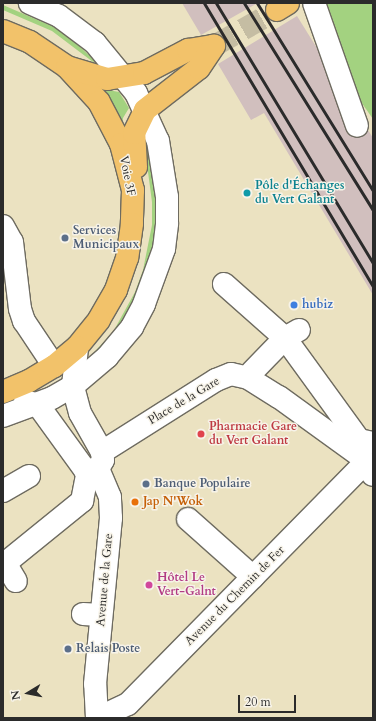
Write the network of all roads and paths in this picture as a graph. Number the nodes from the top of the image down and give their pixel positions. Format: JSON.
{"nodes":[{"id":1,"x":30,"y":3,"type":"edge"},
{"id":2,"x":314,"y":3,"type":"edge"},
{"id":3,"x":3,"y":32,"type":"edge"},
{"id":4,"x":67,"y":67,"type":"junction"},
{"id":5,"x":125,"y":76,"type":"junction"},
{"id":6,"x":145,"y":110,"type":"junction"},
{"id":7,"x":357,"y":126,"type":"dead end"},
{"id":8,"x":133,"y":190,"type":"junction"},
{"id":9,"x":3,"y":226,"type":"edge"},
{"id":10,"x":224,"y":284,"type":"dead end"},
{"id":11,"x":3,"y":293,"type":"edge"},
{"id":12,"x":292,"y":334,"type":"junction"},
{"id":13,"x":77,"y":347,"type":"junction"},
{"id":14,"x":48,"y":370,"type":"junction"},
{"id":15,"x":252,"y":372,"type":"dead end"},
{"id":16,"x":73,"y":386,"type":"junction"},
{"id":17,"x":3,"y":393,"type":"edge"},
{"id":18,"x":38,"y":405,"type":"junction"},
{"id":19,"x":3,"y":416,"type":"edge"},
{"id":20,"x":365,"y":453,"type":"edge"},
{"id":21,"x":96,"y":464,"type":"junction"},
{"id":22,"x":29,"y":476,"type":"dead end"},
{"id":23,"x":3,"y":491,"type":"edge"},
{"id":24,"x":188,"y":519,"type":"dead end"},
{"id":25,"x":8,"y":570,"type":"edge"},
{"id":26,"x":253,"y":577,"type":"junction"},
{"id":27,"x":98,"y":718,"type":"edge"}],
"edges":[{"from":1,"to":5,"type":"street"},
{"from":2,"to":7,"type":"street"},
{"from":3,"to":4,"type":"main road","name":"Voie 3F"},
{"from":4,"to":5,"type":"main road"},
{"from":4,"to":8,"type":"main road","name":"Voie 3F"},
{"from":5,"to":6,"type":"street"},
{"from":5,"to":6,"type":"main road"},
{"from":6,"to":8,"type":"main road"},
{"from":6,"to":16,"type":"street"},
{"from":8,"to":13,"type":"main road","name":"Voie 3F"},
{"from":9,"to":14,"type":"street"},
{"from":10,"to":12,"type":"street"},
{"from":11,"to":14,"type":"street"},
{"from":12,"to":15,"type":"street"},
{"from":12,"to":20,"type":"street"},
{"from":13,"to":14,"type":"main road","name":"Voie 3F"},
{"from":13,"to":16,"type":"street"},
{"from":14,"to":17,"type":"main road","name":"Voie 3F"},
{"from":16,"to":18,"type":"street"},
{"from":16,"to":21,"type":"street"},
{"from":17,"to":18,"type":"street"},
{"from":18,"to":19,"type":"street"},
{"from":18,"to":21,"type":"street"},
{"from":20,"to":21,"type":"street","name":"Place de la Gare"},
{"from":20,"to":26,"type":"street","name":"Avenue du Chemin de Fer"},
{"from":21,"to":25,"type":"street"},
{"from":21,"to":27,"type":"street","name":"Avenue de la Gare"},
{"from":22,"to":23,"type":"street"},
{"from":24,"to":26,"type":"street"},
{"from":26,"to":27,"type":"street","name":"Avenue du Chemin de Fer"}]}
